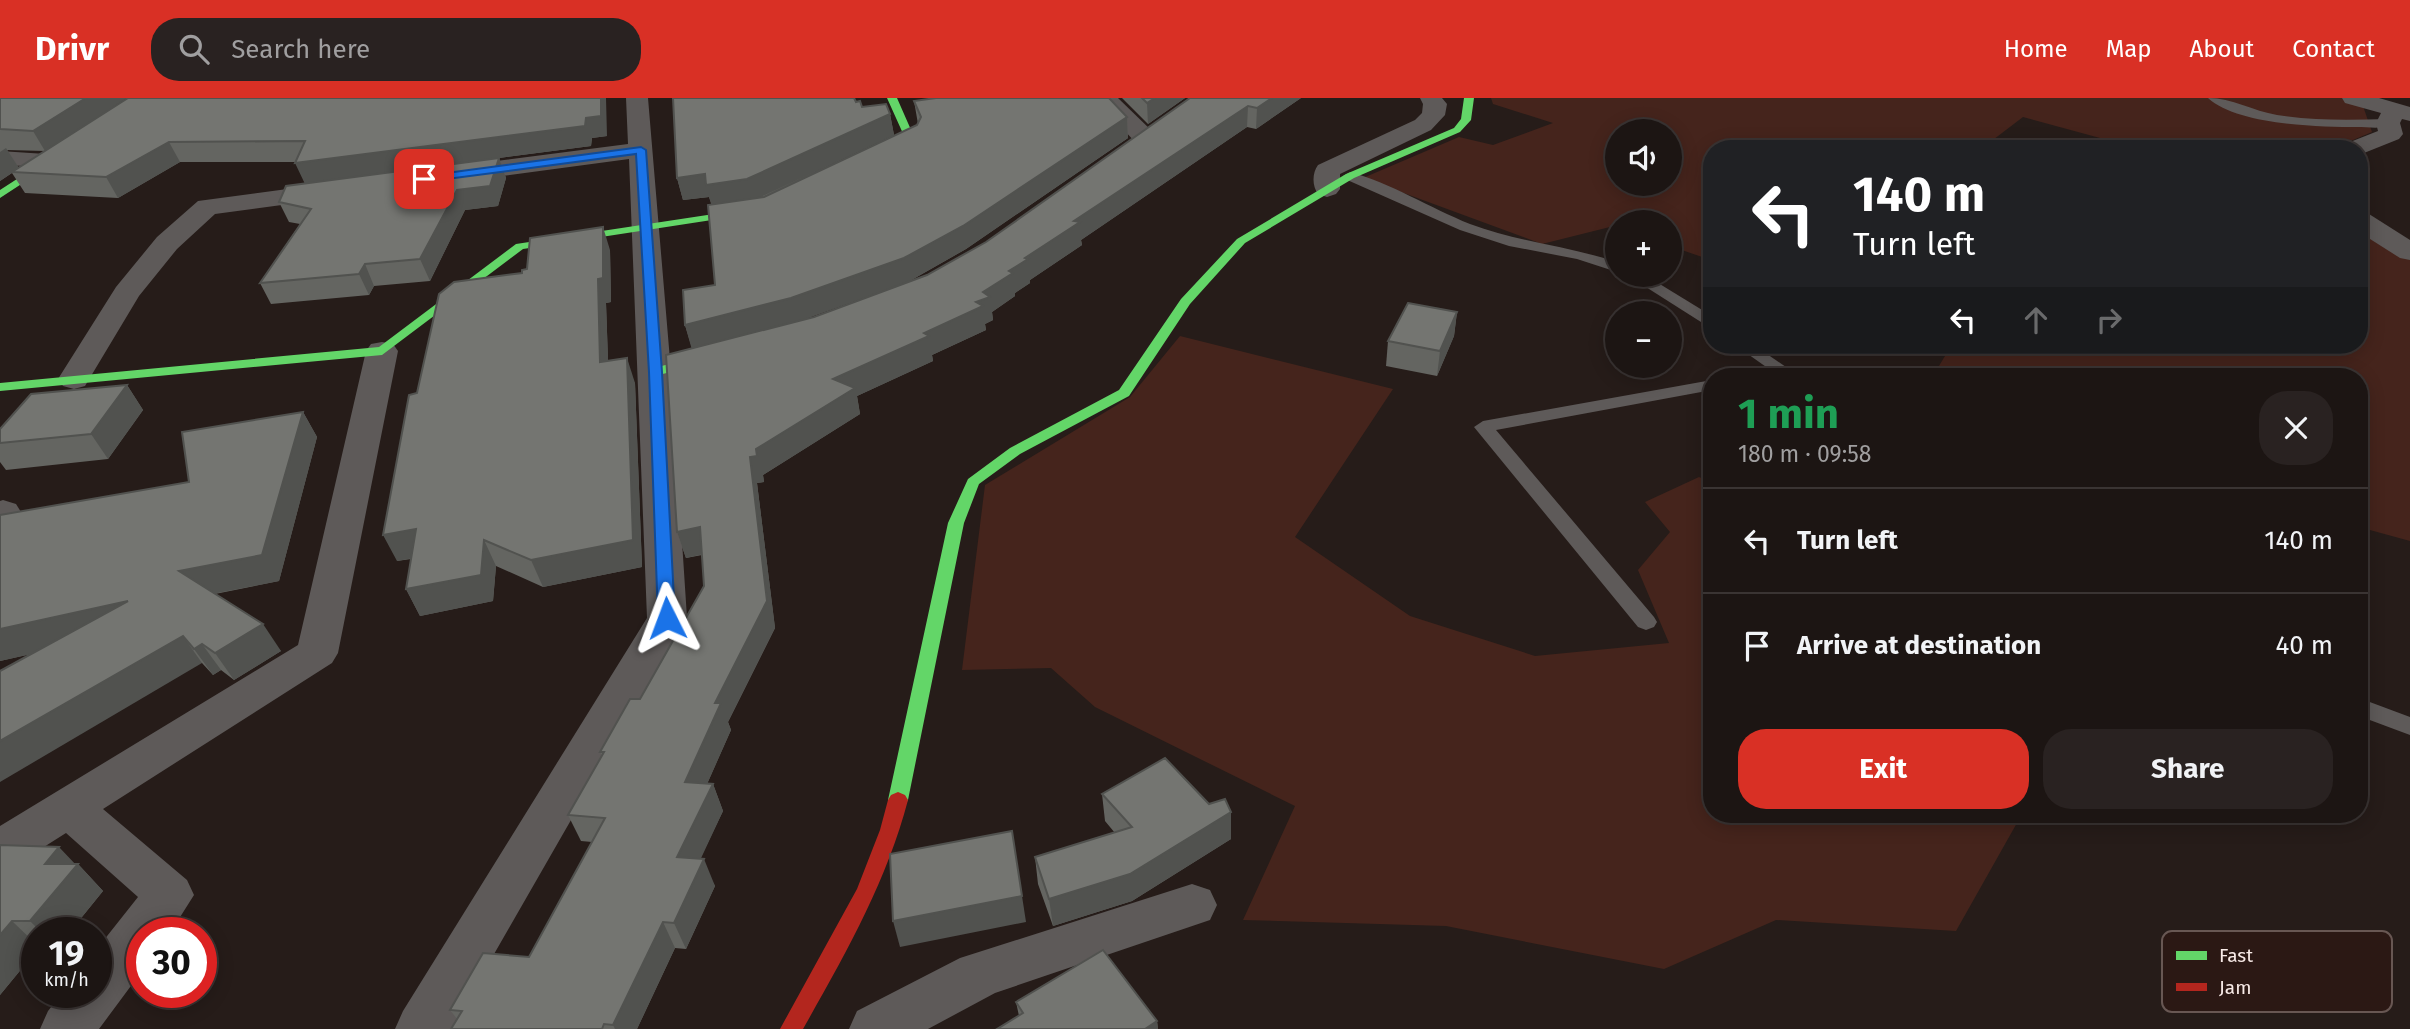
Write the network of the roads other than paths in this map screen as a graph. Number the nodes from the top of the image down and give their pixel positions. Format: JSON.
{"nodes":[{"id":1,"x":148,"y":98,"type":"edge"},
{"id":2,"x":637,"y":98,"type":"edge"},
{"id":3,"x":892,"y":98,"type":"edge"},
{"id":4,"x":1105,"y":98,"type":"edge"},
{"id":5,"x":1431,"y":98,"type":"edge"},
{"id":6,"x":1469,"y":98,"type":"edge"},
{"id":7,"x":2214,"y":98,"type":"edge"},
{"id":8,"x":2353,"y":98,"type":"edge"},
{"id":9,"x":2397,"y":116,"type":"edge"},
{"id":10,"x":1145,"y":139,"type":"edge"},
{"id":11,"x":2368,"y":143,"type":"edge"},
{"id":12,"x":641,"y":150,"type":"junction"},
{"id":13,"x":0,"y":158,"type":"edge"},
{"id":14,"x":52,"y":160,"type":"junction"},
{"id":15,"x":860,"y":163,"type":"edge"},
{"id":16,"x":1350,"y":176,"type":"junction"},
{"id":17,"x":424,"y":179,"type":"edge"},
{"id":18,"x":356,"y":188,"type":"edge"},
{"id":19,"x":1327,"y":189,"type":"junction"},
{"id":20,"x":0,"y":195,"type":"edge"},
{"id":21,"x":772,"y":205,"type":"edge"},
{"id":22,"x":2368,"y":225,"type":"edge"},
{"id":23,"x":647,"y":226,"type":"junction"},
{"id":24,"x":2410,"y":251,"type":"edge"},
{"id":25,"x":1605,"y":263,"type":"edge"},
{"id":26,"x":1654,"y":287,"type":"edge"},
{"id":27,"x":1703,"y":318,"type":"edge"},
{"id":28,"x":382,"y":351,"type":"junction"},
{"id":29,"x":732,"y":352,"type":"edge"},
{"id":30,"x":1757,"y":354,"type":"edge"},
{"id":31,"x":1778,"y":368,"type":"edge"},
{"id":32,"x":655,"y":372,"type":"junction"},
{"id":33,"x":74,"y":379,"type":"junction"},
{"id":34,"x":0,"y":387,"type":"edge"},
{"id":35,"x":1703,"y":387,"type":"edge"},
{"id":36,"x":1646,"y":622,"type":"dead end"},
{"id":37,"x":2368,"y":710,"type":"edge"},
{"id":38,"x":2410,"y":726,"type":"edge"},
{"id":39,"x":69,"y":807,"type":"junction"},
{"id":40,"x":0,"y":850,"type":"edge"},
{"id":41,"x":1192,"y":905,"type":"dead end"},
{"id":42,"x":112,"y":971,"type":"edge"},
{"id":43,"x":83,"y":1008,"type":"edge"},
{"id":44,"x":67,"y":1029,"type":"edge"},
{"id":45,"x":422,"y":1029,"type":"edge"},
{"id":46,"x":790,"y":1029,"type":"edge"},
{"id":47,"x":876,"y":1029,"type":"edge"}],
"edges":[{"from":1,"to":14,"type":"street"},
{"from":2,"to":12,"type":"street"},
{"from":3,"to":15,"type":"street"},
{"from":4,"to":10,"type":"street"},
{"from":5,"to":19,"type":"street"},
{"from":6,"to":16,"type":"street"},
{"from":7,"to":9,"type":"lane"},
{"from":8,"to":9,"type":"street"},
{"from":9,"to":11,"type":"street"},
{"from":12,"to":17,"type":"street"},
{"from":12,"to":23,"type":"street"},
{"from":13,"to":14,"type":"street"},
{"from":14,"to":20,"type":"street"},
{"from":16,"to":19,"type":"street"},
{"from":16,"to":25,"type":"lane"},
{"from":18,"to":33,"type":"street"},
{"from":19,"to":46,"type":"street"},
{"from":21,"to":23,"type":"street"},
{"from":22,"to":24,"type":"street"},
{"from":23,"to":28,"type":"street"},
{"from":23,"to":32,"type":"street"},
{"from":26,"to":27,"type":"lane"},
{"from":28,"to":33,"type":"street"},
{"from":28,"to":39,"type":"street"},
{"from":29,"to":32,"type":"street"},
{"from":30,"to":31,"type":"lane"},
{"from":32,"to":45,"type":"street"},
{"from":33,"to":34,"type":"street"},
{"from":35,"to":36,"type":"lane"},
{"from":37,"to":38,"type":"lane"},
{"from":39,"to":40,"type":"street"},
{"from":39,"to":42,"type":"street"},
{"from":41,"to":47,"type":"street"},
{"from":43,"to":44,"type":"street"}]}
